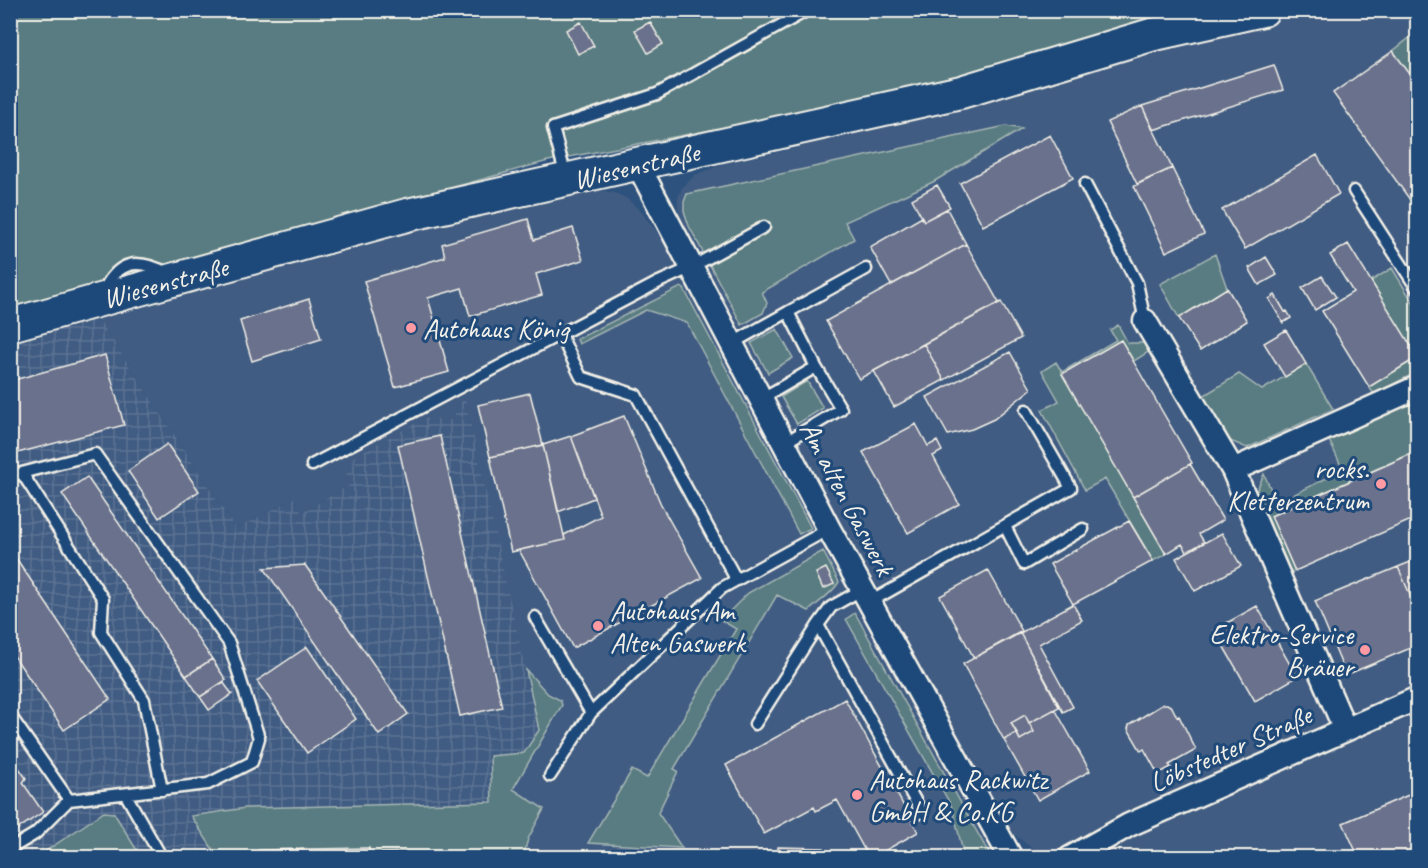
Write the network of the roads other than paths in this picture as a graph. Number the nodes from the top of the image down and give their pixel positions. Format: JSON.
{"nodes":[{"id":1,"x":808,"y":10,"type":"edge"},
{"id":2,"x":1263,"y":10,"type":"edge"},
{"id":3,"x":638,"y":165,"type":"junction"},
{"id":4,"x":567,"y":180,"type":"junction"},
{"id":5,"x":1084,"y":184,"type":"dead end"},
{"id":6,"x":1354,"y":191,"type":"dead end"},
{"id":7,"x":764,"y":227,"type":"dead end"},
{"id":8,"x":690,"y":268,"type":"junction"},
{"id":9,"x":866,"y":269,"type":"dead end"},
{"id":10,"x":1417,"y":286,"type":"edge"},
{"id":11,"x":788,"y":312,"type":"junction"},
{"id":12,"x":1145,"y":321,"type":"joint"},
{"id":13,"x":10,"y":325,"type":"edge"},
{"id":14,"x":560,"y":334,"type":"junction"},
{"id":15,"x":731,"y":344,"type":"junction"},
{"id":16,"x":816,"y":367,"type":"junction"},
{"id":17,"x":1418,"y":387,"type":"edge"},
{"id":18,"x":761,"y":399,"type":"junction"},
{"id":19,"x":1026,"y":410,"type":"dead end"},
{"id":20,"x":784,"y":443,"type":"junction"},
{"id":21,"x":312,"y":465,"type":"dead end"},
{"id":22,"x":1233,"y":470,"type":"junction"},
{"id":23,"x":22,"y":473,"type":"junction"},
{"id":24,"x":10,"y":476,"type":"edge"},
{"id":25,"x":1005,"y":526,"type":"junction"},
{"id":26,"x":829,"y":529,"type":"junction"},
{"id":27,"x":1083,"y":529,"type":"dead end"},
{"id":28,"x":736,"y":579,"type":"junction"},
{"id":29,"x":866,"y":595,"type":"junction"},
{"id":30,"x":535,"y":617,"type":"dead end"},
{"id":31,"x":818,"y":625,"type":"junction"},
{"id":32,"x":1418,"y":698,"type":"edge"},
{"id":33,"x":591,"y":713,"type":"junction"},
{"id":34,"x":10,"y":715,"type":"edge"},
{"id":35,"x":754,"y":724,"type":"dead end"},
{"id":36,"x":1345,"y":729,"type":"junction"},
{"id":37,"x":550,"y":776,"type":"dead end"},
{"id":38,"x":162,"y":790,"type":"junction"},
{"id":39,"x":126,"y":795,"type":"junction"},
{"id":40,"x":69,"y":800,"type":"junction"},
{"id":41,"x":922,"y":813,"type":"dead end"},
{"id":42,"x":10,"y":849,"type":"edge"},
{"id":43,"x":162,"y":858,"type":"edge"},
{"id":44,"x":1011,"y":858,"type":"edge"},
{"id":45,"x":1070,"y":858,"type":"edge"}],
"edges":[{"from":1,"to":4,"type":"lane"},
{"from":2,"to":3,"type":"street","name":"Wiesenstraße"},
{"from":3,"to":4,"type":"street","name":"Wiesenstraße"},
{"from":3,"to":8,"type":"street","name":"Am alten Gaswerk"},
{"from":4,"to":13,"type":"street","name":"Wiesenstraße"},
{"from":5,"to":12,"type":"lane"},
{"from":6,"to":10,"type":"lane"},
{"from":7,"to":8,"type":"lane"},
{"from":8,"to":14,"type":"lane"},
{"from":8,"to":15,"type":"street","name":"Am alten Gaswerk"},
{"from":9,"to":11,"type":"lane"},
{"from":11,"to":15,"type":"lane"},
{"from":11,"to":16,"type":"lane"},
{"from":12,"to":22,"type":"street"},
{"from":14,"to":21,"type":"lane"},
{"from":14,"to":28,"type":"lane"},
{"from":15,"to":18,"type":"street","name":"Am alten Gaswerk"},
{"from":16,"to":18,"type":"lane"},
{"from":16,"to":20,"type":"lane"},
{"from":17,"to":22,"type":"street"},
{"from":18,"to":20,"type":"street","name":"Am alten Gaswerk"},
{"from":19,"to":25,"type":"lane"},
{"from":20,"to":26,"type":"street","name":"Am alten Gaswerk"},
{"from":22,"to":36,"type":"street"},
{"from":23,"to":24,"type":"lane"},
{"from":23,"to":38,"type":"lane"},
{"from":23,"to":38,"type":"lane"},
{"from":25,"to":27,"type":"lane"},
{"from":25,"to":29,"type":"lane"},
{"from":26,"to":28,"type":"lane"},
{"from":26,"to":29,"type":"street","name":"Am alten Gaswerk"},
{"from":28,"to":33,"type":"lane"},
{"from":29,"to":31,"type":"lane"},
{"from":29,"to":44,"type":"street","name":"Am alten Gaswerk"},
{"from":30,"to":33,"type":"lane"},
{"from":31,"to":35,"type":"lane"},
{"from":31,"to":41,"type":"lane"},
{"from":32,"to":36,"type":"street","name":"Löbstedter Straße"},
{"from":33,"to":37,"type":"lane"},
{"from":34,"to":40,"type":"lane"},
{"from":36,"to":45,"type":"street","name":"Löbstedter Straße"},
{"from":38,"to":39,"type":"lane"},
{"from":39,"to":40,"type":"lane"},
{"from":39,"to":43,"type":"lane"},
{"from":40,"to":42,"type":"lane"}]}
